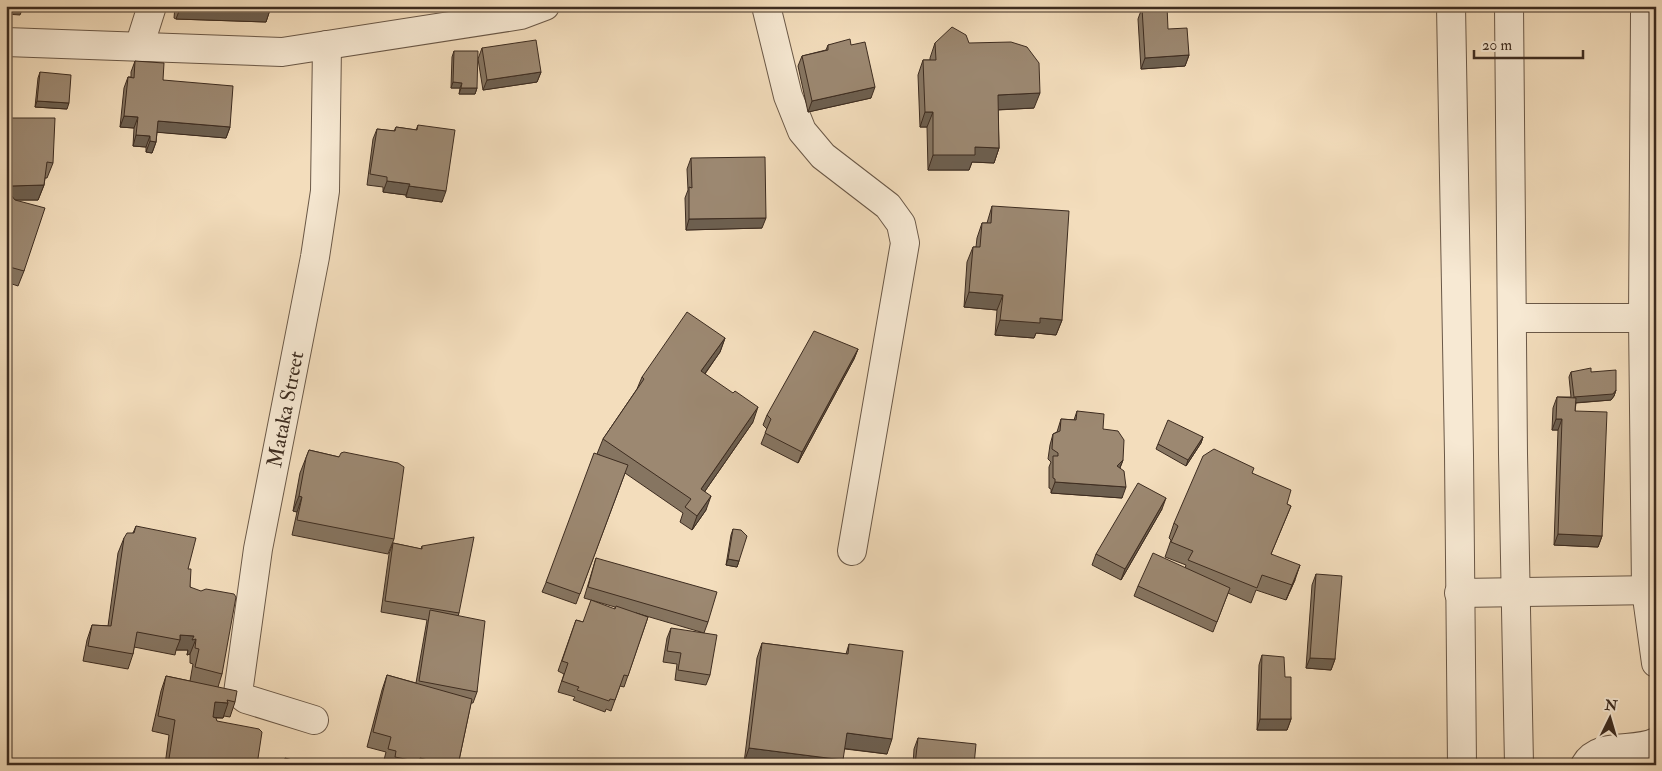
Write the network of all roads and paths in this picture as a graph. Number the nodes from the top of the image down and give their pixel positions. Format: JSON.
{"nodes":[{"id":1,"x":152,"y":6,"type":"edge"},
{"id":2,"x":545,"y":6,"type":"edge"},
{"id":3,"x":766,"y":6,"type":"edge"},
{"id":4,"x":1451,"y":6,"type":"edge"},
{"id":5,"x":1509,"y":6,"type":"edge"},
{"id":6,"x":1645,"y":14,"type":"dead end"},
{"id":7,"x":6,"y":42,"type":"edge"},
{"id":8,"x":327,"y":45,"type":"junction"},
{"id":9,"x":139,"y":47,"type":"junction"},
{"id":10,"x":1512,"y":318,"type":"junction"},
{"id":11,"x":1643,"y":318,"type":"junction"},
{"id":12,"x":852,"y":550,"type":"dead end"},
{"id":13,"x":1651,"y":590,"type":"edge"},
{"id":14,"x":1516,"y":592,"type":"junction"},
{"id":15,"x":1459,"y":593,"type":"junction"},
{"id":16,"x":1656,"y":663,"type":"edge"},
{"id":17,"x":314,"y":720,"type":"dead end"},
{"id":18,"x":1656,"y":742,"type":"edge"},
{"id":19,"x":1462,"y":765,"type":"edge"},
{"id":20,"x":1519,"y":765,"type":"edge"},
{"id":21,"x":1585,"y":765,"type":"edge"}],
"edges":[{"from":1,"to":9,"type":"street"},
{"from":2,"to":8,"type":"street"},
{"from":3,"to":12,"type":"street"},
{"from":4,"to":15,"type":"street"},
{"from":5,"to":10,"type":"street"},
{"from":6,"to":11,"type":"street"},
{"from":7,"to":9,"type":"street"},
{"from":8,"to":9,"type":"street"},
{"from":8,"to":17,"type":"street","name":"Mataka Street"},
{"from":10,"to":11,"type":"street"},
{"from":10,"to":14,"type":"street"},
{"from":11,"to":13,"type":"street"},
{"from":13,"to":14,"type":"street"},
{"from":13,"to":16,"type":"street"},
{"from":14,"to":15,"type":"street"},
{"from":14,"to":20,"type":"street"},
{"from":15,"to":19,"type":"street"},
{"from":18,"to":21,"type":"street"}]}
